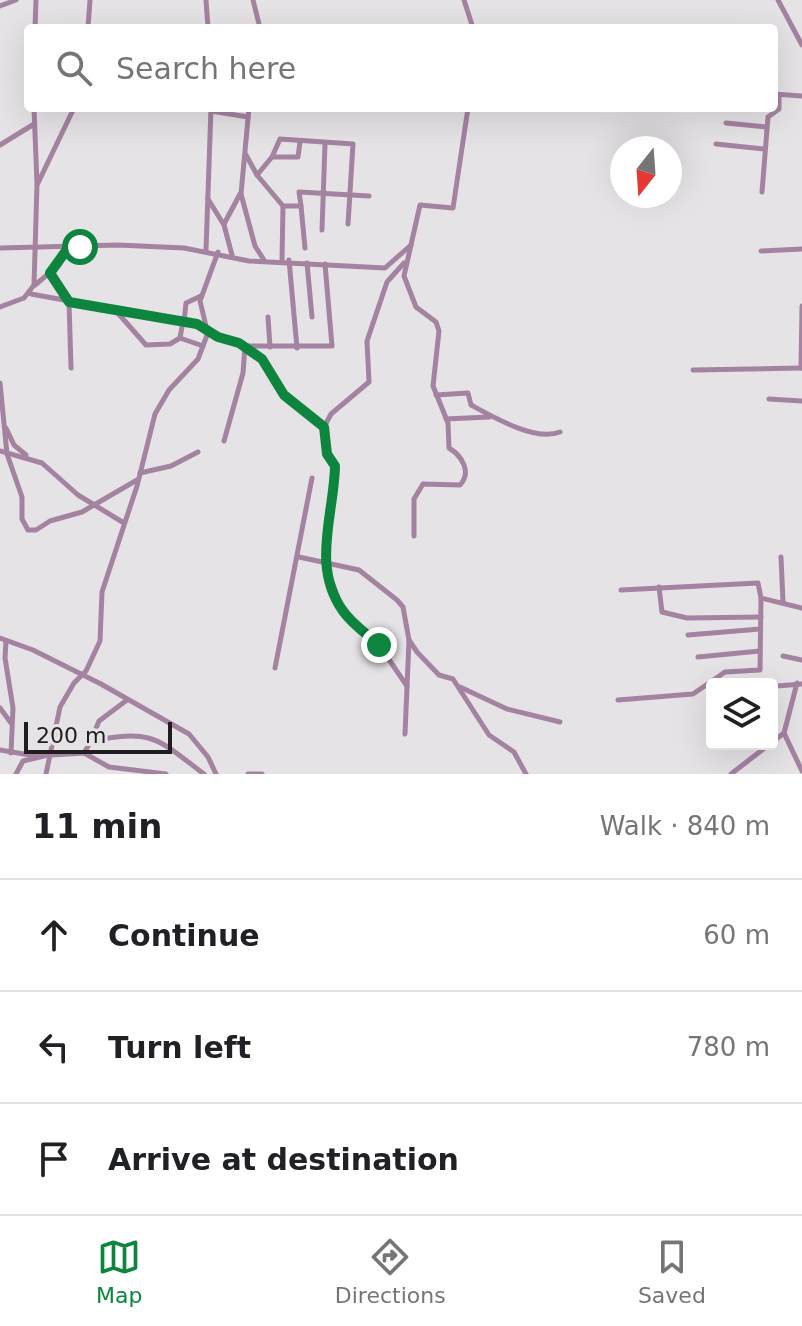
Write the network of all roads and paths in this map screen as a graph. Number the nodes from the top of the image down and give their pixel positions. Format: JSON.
{"nodes":[{"id":1,"x":16,"y":0,"type":"edge"},
{"id":2,"x":36,"y":0,"type":"edge"},
{"id":3,"x":90,"y":0,"type":"edge"},
{"id":4,"x":206,"y":0,"type":"edge"},
{"id":5,"x":253,"y":0,"type":"edge"},
{"id":6,"x":464,"y":0,"type":"edge"},
{"id":7,"x":778,"y":0,"type":"edge"},
{"id":8,"x":0,"y":6,"type":"edge"},
{"id":9,"x":35,"y":24,"type":"edge"},
{"id":10,"x":88,"y":24,"type":"edge"},
{"id":11,"x":208,"y":24,"type":"edge"},
{"id":12,"x":259,"y":24,"type":"edge"},
{"id":13,"x":472,"y":24,"type":"edge"},
{"id":14,"x":802,"y":45,"type":"edge"},
{"id":15,"x":778,"y":94,"type":"edge"},
{"id":16,"x":802,"y":96,"type":"edge"},
{"id":17,"x":34,"y":112,"type":"edge"},
{"id":18,"x":72,"y":112,"type":"edge"},
{"id":19,"x":211,"y":112,"type":"edge"},
{"id":20,"x":225,"y":112,"type":"edge"},
{"id":21,"x":249,"y":112,"type":"edge"},
{"id":22,"x":467,"y":112,"type":"edge"},
{"id":23,"x":773,"y":112,"type":"edge"},
{"id":24,"x":248,"y":117,"type":"junction"},
{"id":25,"x":35,"y":123,"type":"junction"},
{"id":26,"x":726,"y":123,"type":"dead end"},
{"id":27,"x":766,"y":127,"type":"junction"},
{"id":28,"x":300,"y":142,"type":"junction"},
{"id":29,"x":325,"y":144,"type":"junction"},
{"id":30,"x":716,"y":144,"type":"dead end"},
{"id":31,"x":0,"y":145,"type":"edge"},
{"id":32,"x":764,"y":149,"type":"junction"},
{"id":33,"x":246,"y":154,"type":"junction"},
{"id":34,"x":272,"y":157,"type":"junction"},
{"id":35,"x":257,"y":175,"type":"junction"},
{"id":36,"x":37,"y":184,"type":"junction"},
{"id":37,"x":762,"y":192,"type":"dead end"},
{"id":38,"x":324,"y":193,"type":"junction"},
{"id":39,"x":241,"y":194,"type":"junction"},
{"id":40,"x":349,"y":195,"type":"junction"},
{"id":41,"x":369,"y":196,"type":"dead end"},
{"id":42,"x":207,"y":197,"type":"junction"},
{"id":43,"x":283,"y":206,"type":"junction"},
{"id":44,"x":301,"y":206,"type":"junction"},
{"id":45,"x":348,"y":224,"type":"dead end"},
{"id":46,"x":224,"y":225,"type":"junction"},
{"id":47,"x":322,"y":230,"type":"dead end"},
{"id":48,"x":411,"y":244,"type":"junction"},
{"id":49,"x":37,"y":247,"type":"junction"},
{"id":50,"x":0,"y":248,"type":"edge"},
{"id":51,"x":68,"y":248,"type":"junction"},
{"id":52,"x":305,"y":248,"type":"dead end"},
{"id":53,"x":802,"y":249,"type":"edge"},
{"id":54,"x":206,"y":250,"type":"junction"},
{"id":55,"x":761,"y":251,"type":"dead end"},
{"id":56,"x":218,"y":252,"type":"junction"},
{"id":57,"x":0,"y":256,"type":"edge"},
{"id":58,"x":233,"y":256,"type":"junction"},
{"id":59,"x":264,"y":261,"type":"junction"},
{"id":60,"x":285,"y":261,"type":"junction"},
{"id":61,"x":405,"y":262,"type":"junction"},
{"id":62,"x":307,"y":263,"type":"junction"},
{"id":63,"x":325,"y":264,"type":"junction"},
{"id":64,"x":50,"y":273,"type":"junction"},
{"id":65,"x":34,"y":285,"type":"junction"},
{"id":66,"x":31,"y":294,"type":"junction"},
{"id":67,"x":198,"y":297,"type":"junction"},
{"id":68,"x":69,"y":302,"type":"junction"},
{"id":69,"x":802,"y":306,"type":"edge"},
{"id":70,"x":0,"y":307,"type":"edge"},
{"id":71,"x":115,"y":310,"type":"junction"},
{"id":72,"x":268,"y":317,"type":"dead end"},
{"id":73,"x":312,"y":317,"type":"dead end"},
{"id":74,"x":183,"y":322,"type":"junction"},
{"id":75,"x":204,"y":325,"type":"junction"},
{"id":76,"x":180,"y":338,"type":"junction"},
{"id":77,"x":205,"y":343,"type":"junction"},
{"id":78,"x":245,"y":346,"type":"junction"},
{"id":79,"x":270,"y":347,"type":"junction"},
{"id":80,"x":297,"y":348,"type":"junction"},
{"id":81,"x":71,"y":368,"type":"dead end"},
{"id":82,"x":802,"y":368,"type":"edge"},
{"id":83,"x":693,"y":370,"type":"dead end"},
{"id":84,"x":0,"y":383,"type":"edge"},
{"id":85,"x":436,"y":395,"type":"junction"},
{"id":86,"x":769,"y":399,"type":"dead end"},
{"id":87,"x":802,"y":401,"type":"edge"},
{"id":88,"x":491,"y":417,"type":"junction"},
{"id":89,"x":446,"y":419,"type":"junction"},
{"id":90,"x":324,"y":427,"type":"junction"},
{"id":91,"x":4,"y":431,"type":"edge"},
{"id":92,"x":560,"y":432,"type":"dead end"},
{"id":93,"x":224,"y":441,"type":"dead end"},
{"id":94,"x":6,"y":442,"type":"junction"},
{"id":95,"x":0,"y":449,"type":"edge"},
{"id":96,"x":198,"y":452,"type":"dead end"},
{"id":97,"x":7,"y":454,"type":"junction"},
{"id":98,"x":26,"y":456,"type":"junction"},
{"id":99,"x":139,"y":476,"type":"junction"},
{"id":100,"x":312,"y":478,"type":"dead end"},
{"id":101,"x":93,"y":506,"type":"junction"},
{"id":102,"x":124,"y":523,"type":"junction"},
{"id":103,"x":414,"y":536,"type":"dead end"},
{"id":104,"x":299,"y":557,"type":"junction"},
{"id":105,"x":781,"y":557,"type":"dead end"},
{"id":106,"x":325,"y":561,"type":"junction"},
{"id":107,"x":659,"y":587,"type":"junction"},
{"id":108,"x":621,"y":590,"type":"dead end"},
{"id":109,"x":761,"y":598,"type":"junction"},
{"id":110,"x":783,"y":602,"type":"junction"},
{"id":111,"x":802,"y":608,"type":"edge"},
{"id":112,"x":761,"y":617,"type":"junction"},
{"id":113,"x":760,"y":629,"type":"junction"},
{"id":114,"x":688,"y":635,"type":"dead end"},
{"id":115,"x":3,"y":640,"type":"edge"},
{"id":116,"x":409,"y":640,"type":"junction"},
{"id":117,"x":760,"y":651,"type":"junction"},
{"id":118,"x":783,"y":656,"type":"dead end"},
{"id":119,"x":698,"y":657,"type":"dead end"},
{"id":120,"x":3,"y":659,"type":"edge"},
{"id":121,"x":802,"y":660,"type":"edge"},
{"id":122,"x":275,"y":668,"type":"dead end"},
{"id":123,"x":81,"y":676,"type":"junction"},
{"id":124,"x":800,"y":684,"type":"edge"},
{"id":125,"x":407,"y":686,"type":"junction"},
{"id":126,"x":778,"y":686,"type":"edge"},
{"id":127,"x":8,"y":687,"type":"junction"},
{"id":128,"x":459,"y":687,"type":"junction"},
{"id":129,"x":0,"y":691,"type":"edge"},
{"id":130,"x":127,"y":700,"type":"junction"},
{"id":131,"x":618,"y":700,"type":"dead end"},
{"id":132,"x":799,"y":700,"type":"edge"},
{"id":133,"x":0,"y":708,"type":"edge"},
{"id":134,"x":560,"y":722,"type":"dead end"},
{"id":135,"x":12,"y":728,"type":"junction"},
{"id":136,"x":784,"y":733,"type":"junction"},
{"id":137,"x":405,"y":734,"type":"dead end"},
{"id":138,"x":91,"y":741,"type":"junction"},
{"id":139,"x":0,"y":750,"type":"edge"},
{"id":140,"x":11,"y":753,"type":"junction"},
{"id":141,"x":49,"y":753,"type":"junction"},
{"id":142,"x":84,"y":753,"type":"junction"},
{"id":143,"x":802,"y":771,"type":"edge"},
{"id":144,"x":16,"y":774,"type":"edge"},
{"id":145,"x":46,"y":774,"type":"edge"},
{"id":146,"x":166,"y":774,"type":"edge"},
{"id":147,"x":204,"y":774,"type":"edge"},
{"id":148,"x":216,"y":774,"type":"edge"},
{"id":149,"x":248,"y":774,"type":"edge"},
{"id":150,"x":262,"y":774,"type":"edge"},
{"id":151,"x":526,"y":774,"type":"edge"},
{"id":152,"x":731,"y":774,"type":"edge"}],
"edges":[{"from":1,"to":8,"type":"street"},
{"from":2,"to":9,"type":"street"},
{"from":3,"to":10,"type":"street"},
{"from":4,"to":11,"type":"street"},
{"from":5,"to":12,"type":"street"},
{"from":6,"to":13,"type":"street"},
{"from":7,"to":14,"type":"street"},
{"from":15,"to":16,"type":"street"},
{"from":17,"to":25,"type":"street"},
{"from":18,"to":36,"type":"street"},
{"from":19,"to":42,"type":"street"},
{"from":20,"to":24,"type":"street"},
{"from":21,"to":24,"type":"street"},
{"from":22,"to":48,"type":"street"},
{"from":23,"to":27,"type":"street"},
{"from":24,"to":33,"type":"street"},
{"from":25,"to":31,"type":"street"},
{"from":25,"to":36,"type":"street"},
{"from":26,"to":27,"type":"street"},
{"from":27,"to":32,"type":"street"},
{"from":28,"to":29,"type":"street"},
{"from":28,"to":34,"type":"street"},
{"from":28,"to":34,"type":"street"},
{"from":29,"to":38,"type":"street"},
{"from":29,"to":40,"type":"street"},
{"from":30,"to":32,"type":"street"},
{"from":32,"to":37,"type":"street"},
{"from":33,"to":35,"type":"street"},
{"from":33,"to":39,"type":"street"},
{"from":34,"to":35,"type":"street"},
{"from":35,"to":43,"type":"street"},
{"from":36,"to":49,"type":"street"},
{"from":38,"to":40,"type":"street"},
{"from":38,"to":44,"type":"street"},
{"from":38,"to":47,"type":"street"},
{"from":39,"to":46,"type":"street"},
{"from":39,"to":59,"type":"street"},
{"from":40,"to":41,"type":"street"},
{"from":40,"to":45,"type":"street"},
{"from":42,"to":46,"type":"street"},
{"from":42,"to":54,"type":"street"},
{"from":43,"to":44,"type":"street"},
{"from":43,"to":60,"type":"street"},
{"from":44,"to":52,"type":"street"},
{"from":46,"to":58,"type":"street"},
{"from":48,"to":61,"type":"street"},
{"from":48,"to":63,"type":"street"},
{"from":49,"to":50,"type":"street"},
{"from":49,"to":51,"type":"street"},
{"from":49,"to":65,"type":"street"},
{"from":50,"to":57,"type":"street"},
{"from":51,"to":54,"type":"street"},
{"from":51,"to":64,"type":"street"},
{"from":53,"to":55,"type":"street"},
{"from":54,"to":56,"type":"street"},
{"from":56,"to":58,"type":"street"},
{"from":56,"to":67,"type":"street"},
{"from":58,"to":59,"type":"street"},
{"from":59,"to":60,"type":"street"},
{"from":60,"to":62,"type":"street"},
{"from":60,"to":80,"type":"street"},
{"from":61,"to":85,"type":"street"},
{"from":61,"to":90,"type":"street"},
{"from":62,"to":63,"type":"street"},
{"from":62,"to":73,"type":"street"},
{"from":63,"to":80,"type":"street"},
{"from":64,"to":65,"type":"street"},
{"from":64,"to":68,"type":"street"},
{"from":65,"to":66,"type":"street"},
{"from":66,"to":68,"type":"street"},
{"from":66,"to":70,"type":"street"},
{"from":67,"to":74,"type":"street"},
{"from":67,"to":75,"type":"street"},
{"from":68,"to":71,"type":"street"},
{"from":68,"to":81,"type":"street"},
{"from":69,"to":82,"type":"street"},
{"from":71,"to":74,"type":"street"},
{"from":71,"to":76,"type":"street"},
{"from":72,"to":79,"type":"street"},
{"from":74,"to":75,"type":"street"},
{"from":74,"to":76,"type":"street"},
{"from":75,"to":77,"type":"street"},
{"from":75,"to":78,"type":"street"},
{"from":76,"to":77,"type":"street"},
{"from":77,"to":99,"type":"street"},
{"from":78,"to":79,"type":"street"},
{"from":78,"to":90,"type":"street"},
{"from":78,"to":93,"type":"street"},
{"from":79,"to":80,"type":"street"},
{"from":82,"to":83,"type":"street"},
{"from":84,"to":91,"type":"street"},
{"from":85,"to":88,"type":"street"},
{"from":85,"to":89,"type":"street"},
{"from":86,"to":87,"type":"street"},
{"from":88,"to":89,"type":"street"},
{"from":88,"to":92,"type":"street"},
{"from":89,"to":103,"type":"street"},
{"from":90,"to":106,"type":"street"},
{"from":91,"to":94,"type":"street"},
{"from":91,"to":98,"type":"street"},
{"from":94,"to":95,"type":"street"},
{"from":94,"to":97,"type":"street"},
{"from":95,"to":97,"type":"street"},
{"from":96,"to":99,"type":"street"},
{"from":97,"to":98,"type":"street"},
{"from":97,"to":101,"type":"street"},
{"from":98,"to":101,"type":"street"},
{"from":99,"to":101,"type":"street"},
{"from":99,"to":102,"type":"street"},
{"from":100,"to":104,"type":"street"},
{"from":101,"to":102,"type":"street"},
{"from":102,"to":123,"type":"street"},
{"from":104,"to":106,"type":"street"},
{"from":104,"to":122,"type":"street"},
{"from":105,"to":110,"type":"street"},
{"from":106,"to":116,"type":"street"},
{"from":106,"to":125,"type":"street"},
{"from":107,"to":108,"type":"street"},
{"from":107,"to":109,"type":"street"},
{"from":107,"to":112,"type":"street"},
{"from":109,"to":110,"type":"street"},
{"from":109,"to":112,"type":"street"},
{"from":110,"to":111,"type":"street"},
{"from":112,"to":113,"type":"street"},
{"from":113,"to":114,"type":"street"},
{"from":113,"to":117,"type":"street"},
{"from":115,"to":120,"type":"street"},
{"from":115,"to":123,"type":"street"},
{"from":116,"to":125,"type":"street"},
{"from":116,"to":128,"type":"street"},
{"from":117,"to":119,"type":"street"},
{"from":117,"to":131,"type":"street"},
{"from":118,"to":121,"type":"street"},
{"from":120,"to":127,"type":"street"},
{"from":123,"to":130,"type":"street"},
{"from":123,"to":141,"type":"street"},
{"from":124,"to":126,"type":"street"},
{"from":124,"to":132,"type":"street"},
{"from":125,"to":137,"type":"street"},
{"from":127,"to":129,"type":"street"},
{"from":127,"to":135,"type":"street"},
{"from":128,"to":134,"type":"street"},
{"from":128,"to":151,"type":"street"},
{"from":130,"to":138,"type":"street"},
{"from":130,"to":148,"type":"street"},
{"from":132,"to":136,"type":"street"},
{"from":133,"to":135,"type":"street"},
{"from":135,"to":140,"type":"street"},
{"from":136,"to":143,"type":"street"},
{"from":136,"to":152,"type":"street"},
{"from":138,"to":142,"type":"street"},
{"from":138,"to":147,"type":"street"},
{"from":139,"to":140,"type":"street"},
{"from":140,"to":141,"type":"street"},
{"from":141,"to":142,"type":"street"},
{"from":141,"to":144,"type":"street"},
{"from":141,"to":145,"type":"street"},
{"from":142,"to":146,"type":"street"},
{"from":149,"to":150,"type":"street"}]}
